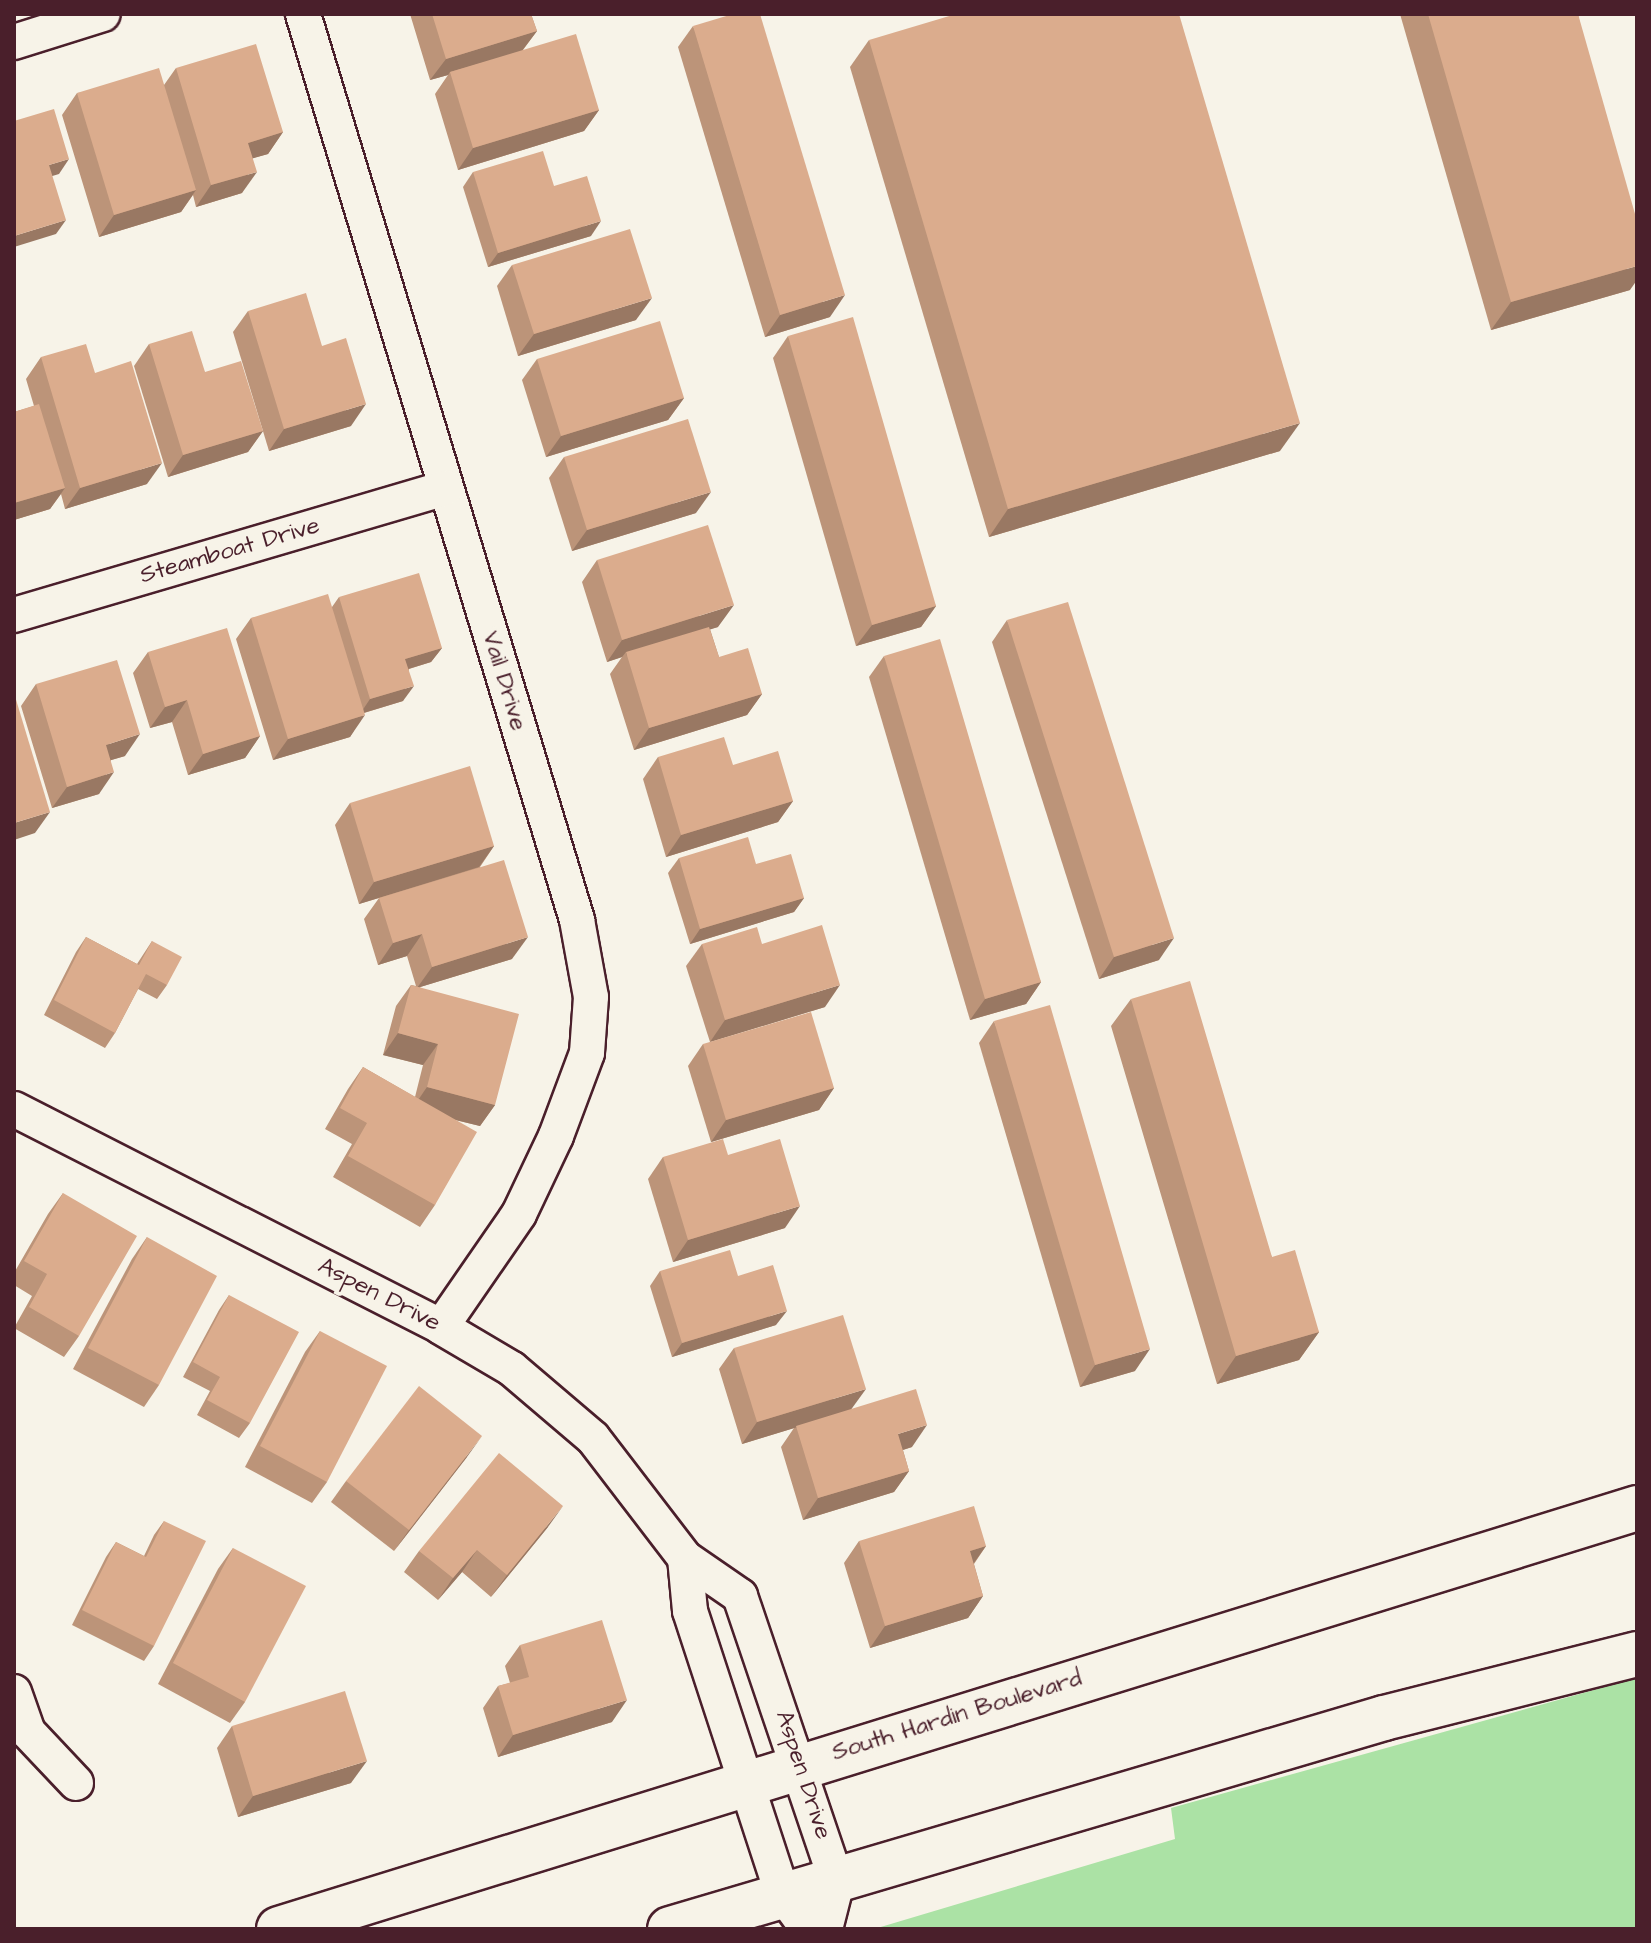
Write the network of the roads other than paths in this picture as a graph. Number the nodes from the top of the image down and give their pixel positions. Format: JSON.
{"nodes":[{"id":1,"x":103,"y":14,"type":"edge"},
{"id":2,"x":303,"y":14,"type":"edge"},
{"id":3,"x":14,"y":42,"type":"edge"},
{"id":4,"x":446,"y":488,"type":"junction"},
{"id":5,"x":14,"y":615,"type":"edge"},
{"id":6,"x":14,"y":1109,"type":"edge"},
{"id":7,"x":441,"y":1327,"type":"junction"},
{"id":8,"x":1637,"y":1508,"type":"edge"},
{"id":9,"x":685,"y":1558,"type":"junction"},
{"id":10,"x":1637,"y":1654,"type":"edge"},
{"id":11,"x":14,"y":1692,"type":"edge"},
{"id":12,"x":801,"y":1764,"type":"junction"},
{"id":13,"x":746,"y":1781,"type":"junction"},
{"id":14,"x":76,"y":1783,"type":"dead end"},
{"id":15,"x":837,"y":1882,"type":"junction"},
{"id":16,"x":795,"y":1912,"type":"edge"},
{"id":17,"x":279,"y":1929,"type":"edge"},
{"id":18,"x":670,"y":1929,"type":"edge"},
{"id":19,"x":825,"y":1929,"type":"edge"}],
"edges":[{"from":1,"to":3,"type":"street"},
{"from":2,"to":4,"type":"street","name":"Vail Drive"},
{"from":4,"to":5,"type":"street","name":"Steamboat Drive"},
{"from":4,"to":7,"type":"street","name":"Vail Drive"},
{"from":6,"to":7,"type":"street","name":"Aspen Drive"},
{"from":7,"to":9,"type":"street","name":"Aspen Drive"},
{"from":8,"to":12,"type":"main road","name":"South Hardin Boulevard"},
{"from":9,"to":12,"type":"street","name":"Aspen Drive"},
{"from":9,"to":13,"type":"street"},
{"from":10,"to":15,"type":"main road"},
{"from":11,"to":14,"type":"street"},
{"from":12,"to":13,"type":"main road","name":"South Hardin Boulevard"},
{"from":12,"to":15,"type":"street","name":"Aspen Drive"},
{"from":13,"to":16,"type":"street"},
{"from":13,"to":17,"type":"main road","name":"South Hardin Boulevard"},
{"from":15,"to":16,"type":"main road"},
{"from":15,"to":19,"type":"street"},
{"from":16,"to":18,"type":"main road"}]}
